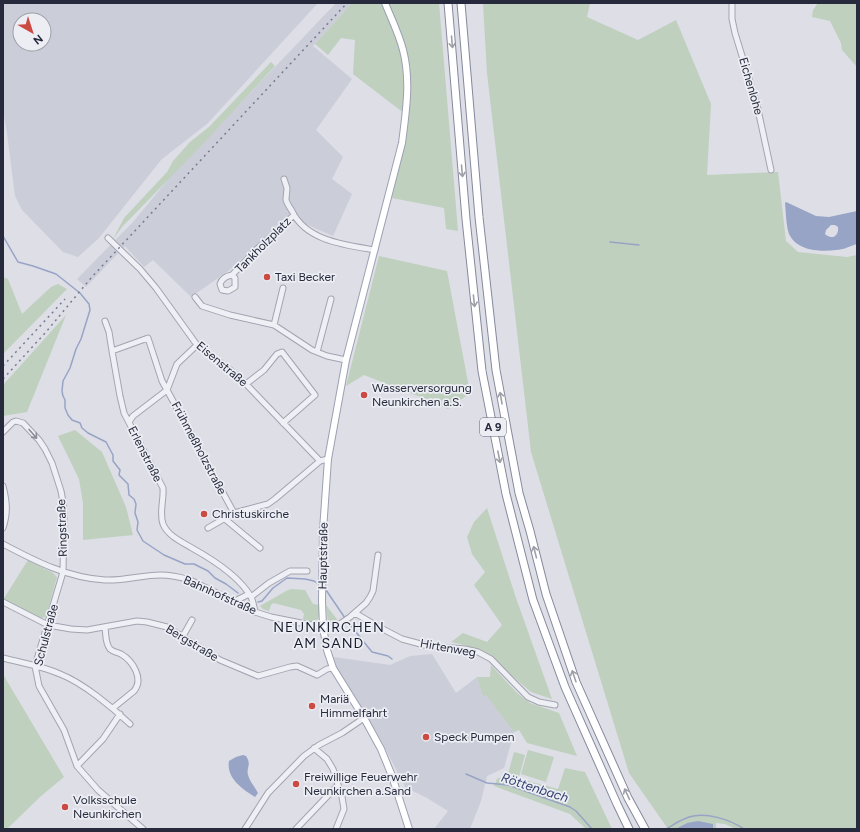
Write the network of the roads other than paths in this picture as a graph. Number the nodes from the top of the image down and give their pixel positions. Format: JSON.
{"nodes":[{"id":1,"x":385,"y":3,"type":"edge"},
{"id":2,"x":448,"y":3,"type":"edge"},
{"id":3,"x":461,"y":3,"type":"edge"},
{"id":4,"x":732,"y":3,"type":"edge"},
{"id":5,"x":771,"y":170,"type":"dead end"},
{"id":6,"x":284,"y":179,"type":"dead end"},
{"id":7,"x":294,"y":214,"type":"junction"},
{"id":8,"x":108,"y":238,"type":"dead end"},
{"id":9,"x":375,"y":250,"type":"junction"},
{"id":10,"x":232,"y":276,"type":"dead end"},
{"id":11,"x":283,"y":288,"type":"dead end"},
{"id":12,"x":195,"y":297,"type":"dead end"},
{"id":13,"x":331,"y":299,"type":"dead end"},
{"id":14,"x":105,"y":321,"type":"dead end"},
{"id":15,"x":274,"y":325,"type":"junction"},
{"id":16,"x":197,"y":345,"type":"junction"},
{"id":17,"x":112,"y":351,"type":"junction"},
{"id":18,"x":317,"y":352,"type":"junction"},
{"id":19,"x":346,"y":360,"type":"junction"},
{"id":20,"x":246,"y":384,"type":"junction"},
{"id":21,"x":167,"y":390,"type":"junction"},
{"id":22,"x":129,"y":422,"type":"junction"},
{"id":23,"x":283,"y":423,"type":"junction"},
{"id":24,"x":3,"y":432,"type":"edge"},
{"id":25,"x":328,"y":459,"type":"junction"},
{"id":26,"x":320,"y":461,"type":"junction"},
{"id":27,"x":3,"y":486,"type":"edge"},
{"id":28,"x":234,"y":513,"type":"junction"},
{"id":29,"x":225,"y":519,"type":"junction"},
{"id":30,"x":3,"y":528,"type":"edge"},
{"id":31,"x":208,"y":528,"type":"dead end"},
{"id":32,"x":3,"y":544,"type":"edge"},
{"id":33,"x":260,"y":548,"type":"dead end"},
{"id":34,"x":378,"y":555,"type":"dead end"},
{"id":35,"x":307,"y":571,"type":"dead end"},
{"id":36,"x":63,"y":572,"type":"junction"},
{"id":37,"x":250,"y":596,"type":"junction"},
{"id":38,"x":235,"y":601,"type":"junction"},
{"id":39,"x":3,"y":602,"type":"edge"},
{"id":40,"x":255,"y":612,"type":"junction"},
{"id":41,"x":352,"y":615,"type":"junction"},
{"id":42,"x":192,"y":620,"type":"dead end"},
{"id":43,"x":48,"y":625,"type":"junction"},
{"id":44,"x":105,"y":627,"type":"junction"},
{"id":45,"x":323,"y":627,"type":"junction"},
{"id":46,"x":183,"y":636,"type":"junction"},
{"id":47,"x":3,"y":658,"type":"edge"},
{"id":48,"x":35,"y":666,"type":"junction"},
{"id":49,"x":333,"y":668,"type":"junction"},
{"id":50,"x":555,"y":705,"type":"dead end"},
{"id":51,"x":113,"y":708,"type":"junction"},
{"id":52,"x":120,"y":714,"type":"junction"},
{"id":53,"x":364,"y":718,"type":"junction"},
{"id":54,"x":130,"y":724,"type":"dead end"},
{"id":55,"x":314,"y":748,"type":"junction"},
{"id":56,"x":77,"y":766,"type":"junction"},
{"id":57,"x":338,"y":785,"type":"junction"},
{"id":58,"x":143,"y":829,"type":"edge"},
{"id":59,"x":245,"y":829,"type":"edge"},
{"id":60,"x":296,"y":829,"type":"edge"},
{"id":61,"x":336,"y":829,"type":"edge"},
{"id":62,"x":409,"y":829,"type":"edge"},
{"id":63,"x":629,"y":829,"type":"edge"},
{"id":64,"x":645,"y":829,"type":"edge"}],
"edges":[{"from":1,"to":9,"type":"main road","name":"Hauptstraße"},
{"from":2,"to":63,"type":"highway","number":"A 9","one_way":true},
{"from":64,"to":3,"type":"highway","number":"A 9","one_way":true},
{"from":4,"to":5,"type":"street","name":"Eichenlohe"},
{"from":6,"to":7,"type":"street"},
{"from":7,"to":9,"type":"street"},
{"from":7,"to":10,"type":"street","name":"Tankholzplatz"},
{"from":8,"to":16,"type":"street","name":"Eisenstraße"},
{"from":9,"to":19,"type":"main road","name":"Hauptstraße"},
{"from":11,"to":15,"type":"street"},
{"from":12,"to":15,"type":"street"},
{"from":13,"to":18,"type":"street"},
{"from":14,"to":17,"type":"street","name":"Erlenstraße"},
{"from":15,"to":18,"type":"street"},
{"from":16,"to":20,"type":"street","name":"Eisenstraße"},
{"from":16,"to":21,"type":"street","name":"Frühmeßholzstraße"},
{"from":17,"to":21,"type":"street"},
{"from":17,"to":22,"type":"street","name":"Erlenstraße"},
{"from":18,"to":19,"type":"street"},
{"from":19,"to":25,"type":"main road","name":"Hauptstraße"},
{"from":20,"to":23,"type":"street","name":"Eisenstraße"},
{"from":20,"to":23,"type":"street"},
{"from":21,"to":22,"type":"street"},
{"from":21,"to":28,"type":"street","name":"Frühmeßholzstraße"},
{"from":22,"to":37,"type":"street","name":"Erlenstraße"},
{"from":23,"to":26,"type":"street","name":"Eisenstraße"},
{"from":24,"to":36,"type":"street","name":"Ringstraße","one_way":true},
{"from":25,"to":26,"type":"street"},
{"from":25,"to":45,"type":"main road","name":"Hauptstraße"},
{"from":26,"to":28,"type":"street"},
{"from":27,"to":30,"type":"street"},
{"from":28,"to":29,"type":"street"},
{"from":29,"to":31,"type":"street"},
{"from":29,"to":33,"type":"street"},
{"from":32,"to":36,"type":"street","name":"Bahnhofstraße"},
{"from":34,"to":41,"type":"street"},
{"from":35,"to":37,"type":"street"},
{"from":36,"to":38,"type":"street","name":"Bahnhofstraße"},
{"from":36,"to":43,"type":"street","name":"Schulstraße"},
{"from":37,"to":38,"type":"street"},
{"from":37,"to":40,"type":"street","name":"Erlenstraße"},
{"from":38,"to":40,"type":"street","name":"Bahnhofstraße"},
{"from":39,"to":43,"type":"street","name":"Bergstraße"},
{"from":40,"to":45,"type":"street","name":"Bahnhofstraße"},
{"from":41,"to":45,"type":"street","name":"Bahnhofstraße"},
{"from":41,"to":50,"type":"street","name":"Hirtenweg"},
{"from":42,"to":46,"type":"street"},
{"from":43,"to":44,"type":"street","name":"Bergstraße"},
{"from":43,"to":48,"type":"street","name":"Schulstraße"},
{"from":44,"to":46,"type":"street","name":"Bergstraße"},
{"from":44,"to":51,"type":"street"},
{"from":45,"to":49,"type":"main road","name":"Hauptstraße"},
{"from":46,"to":49,"type":"street","name":"Bergstraße"},
{"from":47,"to":48,"type":"street"},
{"from":48,"to":51,"type":"street"},
{"from":48,"to":56,"type":"street","name":"Schulstraße"},
{"from":49,"to":53,"type":"main road","name":"Hauptstraße"},
{"from":51,"to":52,"type":"street"},
{"from":52,"to":54,"type":"street"},
{"from":52,"to":56,"type":"street"},
{"from":53,"to":55,"type":"street"},
{"from":53,"to":62,"type":"main road","name":"Hauptstraße"},
{"from":55,"to":57,"type":"street"},
{"from":55,"to":59,"type":"street"},
{"from":56,"to":58,"type":"street","name":"Schulstraße"},
{"from":57,"to":60,"type":"street"},
{"from":57,"to":61,"type":"street"}]}
